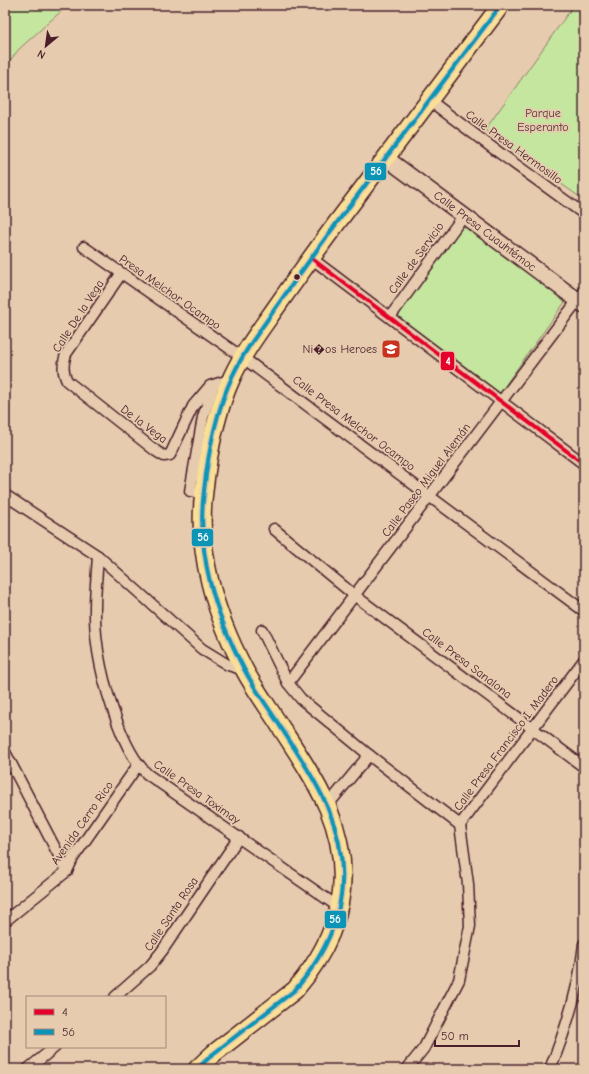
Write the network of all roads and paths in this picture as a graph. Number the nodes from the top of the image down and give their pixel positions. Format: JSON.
{"nodes":[{"id":1,"x":500,"y":5,"type":"edge"},
{"id":2,"x":429,"y":100,"type":"junction"},
{"id":3,"x":386,"y":158,"type":"junction"},
{"id":4,"x":584,"y":214,"type":"edge"},
{"id":5,"x":464,"y":215,"type":"junction"},
{"id":6,"x":84,"y":247,"type":"dead end"},
{"id":7,"x":312,"y":258,"type":"junction"},
{"id":8,"x":121,"y":274,"type":"junction"},
{"id":9,"x":582,"y":299,"type":"edge"},
{"id":10,"x":390,"y":317,"type":"junction"},
{"id":11,"x":242,"y":357,"type":"junction"},
{"id":12,"x":63,"y":373,"type":"joint"},
{"id":13,"x":232,"y":379,"type":"junction"},
{"id":14,"x":214,"y":385,"type":"junction"},
{"id":15,"x":501,"y":401,"type":"junction"},
{"id":16,"x":584,"y":464,"type":"edge"},
{"id":17,"x":203,"y":493,"type":"junction"},
{"id":18,"x":5,"y":495,"type":"edge"},
{"id":19,"x":430,"y":496,"type":"junction"},
{"id":20,"x":274,"y":529,"type":"dead end"},
{"id":21,"x":98,"y":556,"type":"junction"},
{"id":22,"x":354,"y":595,"type":"junction"},
{"id":23,"x":584,"y":611,"type":"edge"},
{"id":24,"x":262,"y":630,"type":"dead end"},
{"id":25,"x":584,"y":660,"type":"edge"},
{"id":26,"x":245,"y":670,"type":"junction"},
{"id":27,"x":288,"y":683,"type":"junction"},
{"id":28,"x":533,"y":728,"type":"junction"},
{"id":29,"x":5,"y":752,"type":"edge"},
{"id":30,"x":369,"y":755,"type":"junction"},
{"id":31,"x":138,"y":765,"type":"junction"},
{"id":32,"x":584,"y":767,"type":"edge"},
{"id":33,"x":327,"y":806,"type":"junction"},
{"id":34,"x":460,"y":825,"type":"junction"},
{"id":35,"x":239,"y":837,"type":"junction"},
{"id":36,"x":67,"y":871,"type":"junction"},
{"id":37,"x":340,"y":908,"type":"junction"},
{"id":38,"x":5,"y":921,"type":"edge"},
{"id":39,"x":584,"y":944,"type":"edge"},
{"id":40,"x":116,"y":996,"type":"edge"},
{"id":41,"x":54,"y":1048,"type":"edge"},
{"id":42,"x":28,"y":1069,"type":"edge"},
{"id":43,"x":197,"y":1069,"type":"edge"},
{"id":44,"x":407,"y":1069,"type":"edge"},
{"id":45,"x":550,"y":1069,"type":"edge"}],
"edges":[{"from":1,"to":2,"type":"main road"},
{"from":2,"to":3,"type":"main road"},
{"from":2,"to":4,"type":"street","name":"Calle Presa Hermosillo"},
{"from":3,"to":5,"type":"street","name":"Calle Presa Cuauhtémoc"},
{"from":3,"to":7,"type":"main road"},
{"from":5,"to":9,"type":"street","name":"Calle Presa Cuauhtémoc"},
{"from":5,"to":10,"type":"street","name":"Calle de Servicio"},
{"from":6,"to":8,"type":"street","name":"Presa Melchor Ocampo"},
{"from":7,"to":10,"type":"street"},
{"from":7,"to":11,"type":"main road"},
{"from":8,"to":11,"type":"street","name":"Presa Melchor Ocampo"},
{"from":8,"to":12,"type":"street","name":"Calle De la Vega"},
{"from":9,"to":15,"type":"street","name":"Calle Paseo Miguel Alemán"},
{"from":10,"to":15,"type":"street"},
{"from":11,"to":13,"type":"main road"},
{"from":11,"to":19,"type":"street","name":"Calle Presa Melchor Ocampo"},
{"from":12,"to":14,"type":"street","name":"De la Vega"},
{"from":13,"to":14,"type":"street","name":"De la Vega"},
{"from":13,"to":17,"type":"main road"},
{"from":14,"to":17,"type":"street"},
{"from":15,"to":16,"type":"street"},
{"from":15,"to":19,"type":"street","name":"Calle Paseo Miguel Alemán"},
{"from":17,"to":26,"type":"main road"},
{"from":18,"to":21,"type":"street"},
{"from":19,"to":22,"type":"street","name":"Calle Paseo Miguel Alemán"},
{"from":19,"to":23,"type":"street","name":"Calle Presa Melchor Ocampo"},
{"from":20,"to":22,"type":"street","name":"Calle Presa Sanalona"},
{"from":21,"to":26,"type":"street"},
{"from":21,"to":31,"type":"street","name":"Calle Presa Toximay"},
{"from":22,"to":27,"type":"street","name":"Calle Paseo Miguel Alemán"},
{"from":22,"to":28,"type":"street","name":"Calle Presa Sanalona"},
{"from":24,"to":27,"type":"street"},
{"from":25,"to":28,"type":"street","name":"Calle Presa Francisco I. Madero"},
{"from":26,"to":33,"type":"main road"},
{"from":27,"to":30,"type":"street"},
{"from":28,"to":32,"type":"street","name":"Calle Presa Sanalona"},
{"from":28,"to":34,"type":"street","name":"Calle Presa Francisco I. Madero"},
{"from":29,"to":36,"type":"street"},
{"from":30,"to":33,"type":"street"},
{"from":30,"to":34,"type":"street"},
{"from":31,"to":35,"type":"street","name":"Calle Presa Toximay"},
{"from":31,"to":36,"type":"street","name":"Avenida Cerro Rico"},
{"from":33,"to":37,"type":"main road"},
{"from":34,"to":44,"type":"street","name":"Calle Presa Francisco I. Madero"},
{"from":35,"to":37,"type":"street","name":"Calle Presa Toximay"},
{"from":35,"to":40,"type":"street","name":"Calle Santa Rosa"},
{"from":36,"to":38,"type":"street","name":"Avenida Cerro Rico"},
{"from":37,"to":43,"type":"main road"},
{"from":39,"to":45,"type":"street"},
{"from":41,"to":42,"type":"street"}]}
